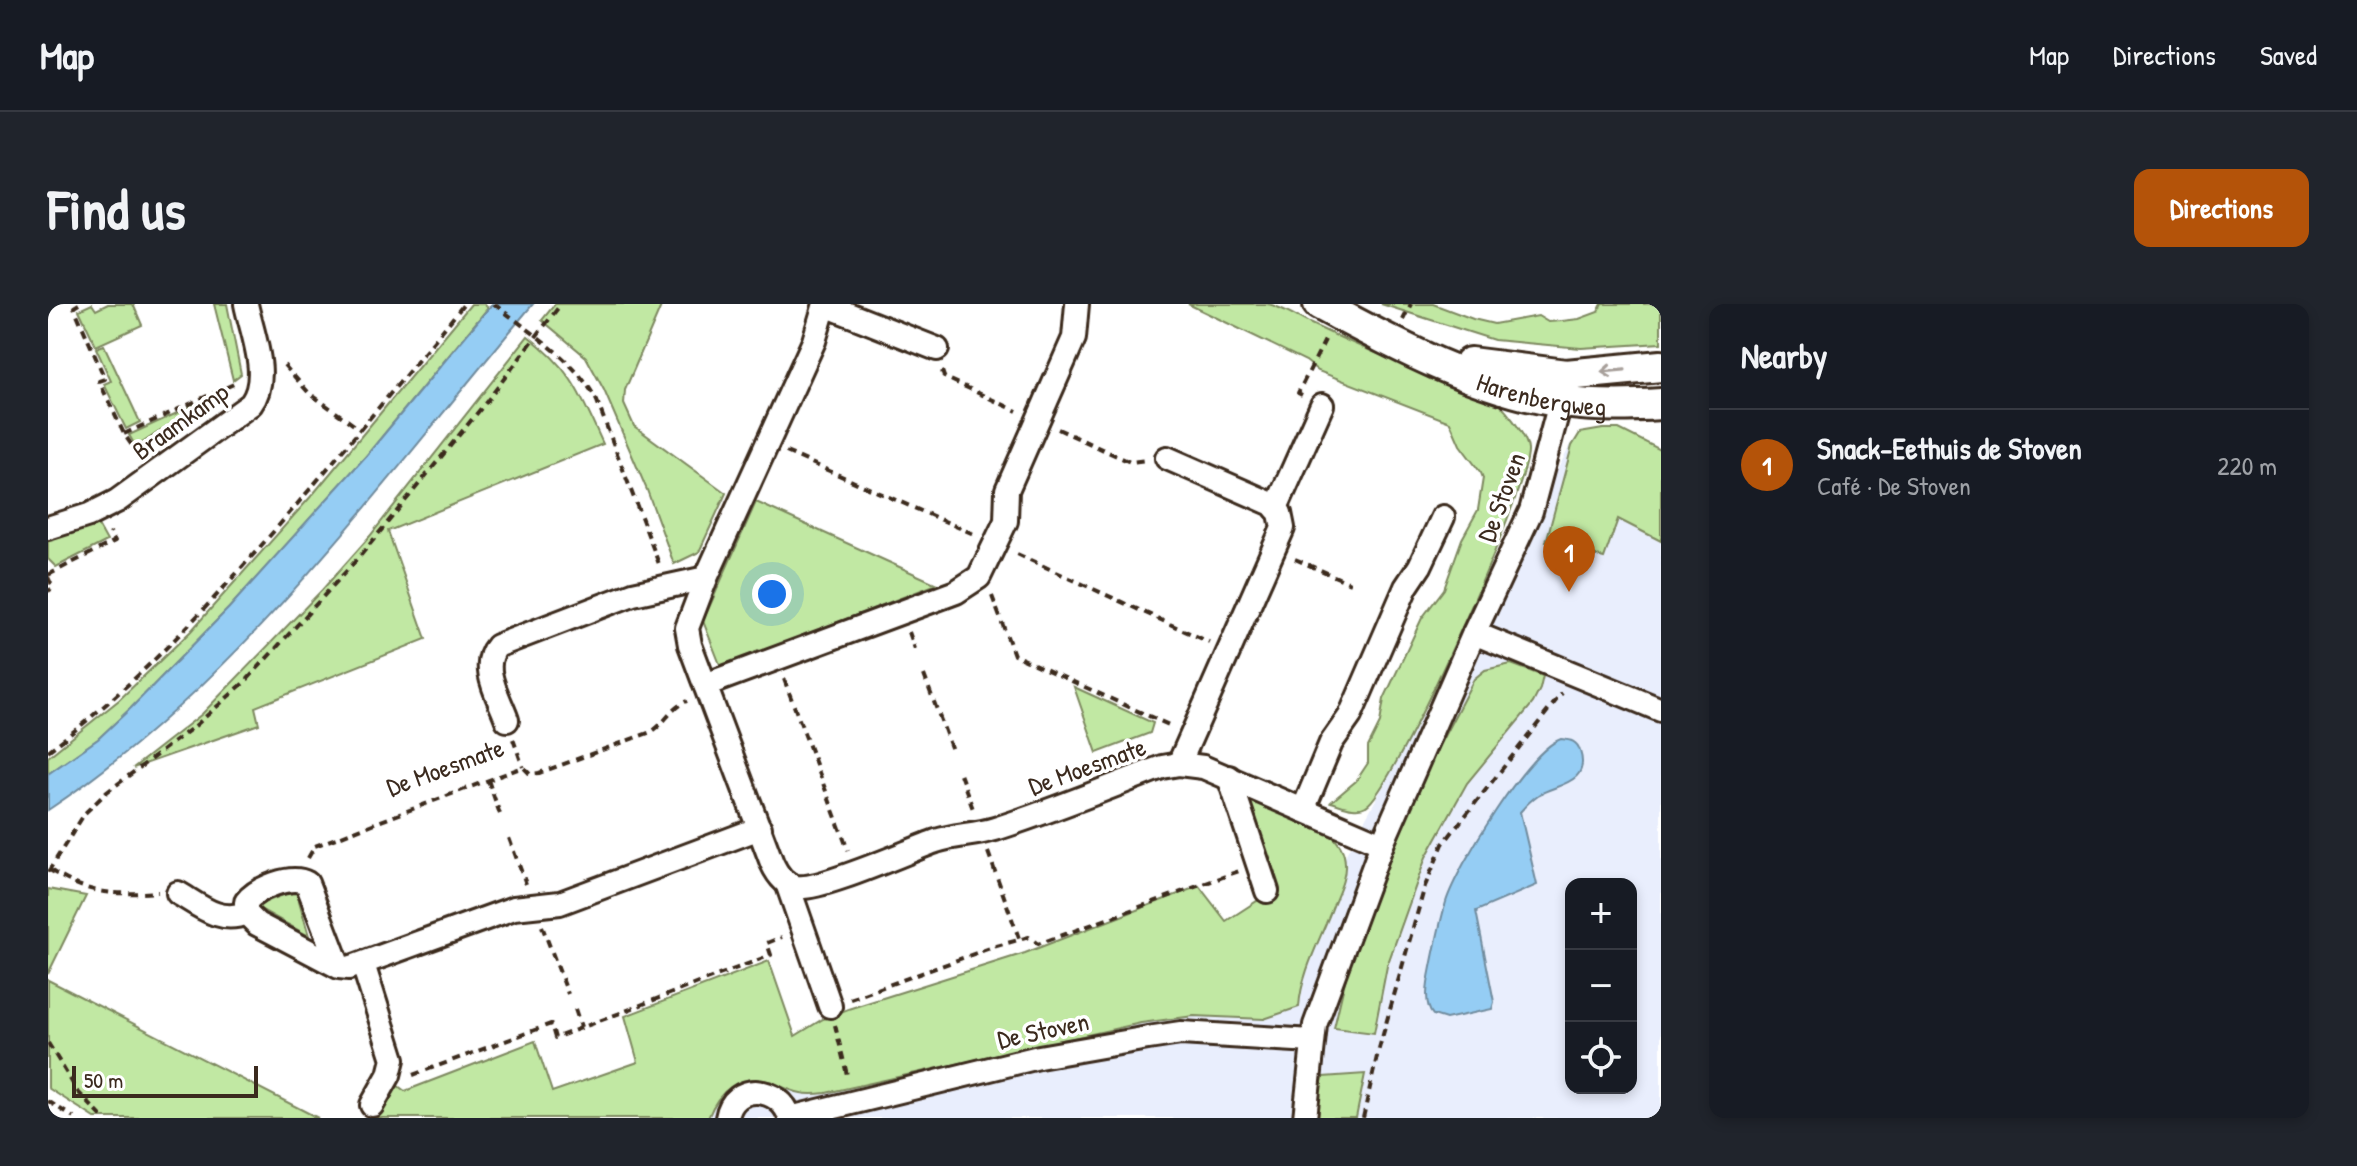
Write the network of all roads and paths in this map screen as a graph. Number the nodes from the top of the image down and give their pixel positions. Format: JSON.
{"nodes":[{"id":1,"x":79,"y":304,"type":"edge"},
{"id":2,"x":246,"y":304,"type":"edge"},
{"id":3,"x":464,"y":304,"type":"edge"},
{"id":4,"x":494,"y":304,"type":"edge"},
{"id":5,"x":561,"y":304,"type":"edge"},
{"id":6,"x":825,"y":304,"type":"edge"},
{"id":7,"x":1077,"y":304,"type":"edge"},
{"id":8,"x":1319,"y":304,"type":"edge"},
{"id":9,"x":1411,"y":304,"type":"edge"},
{"id":10,"x":535,"y":337,"type":"junction"},
{"id":11,"x":1336,"y":343,"type":"dead end"},
{"id":12,"x":1394,"y":343,"type":"junction"},
{"id":13,"x":937,"y":349,"type":"dead end"},
{"id":14,"x":1661,"y":366,"type":"edge"},
{"id":15,"x":260,"y":370,"type":"junction"},
{"id":16,"x":1564,"y":389,"type":"junction"},
{"id":17,"x":1661,"y":404,"type":"edge"},
{"id":18,"x":1322,"y":405,"type":"joint"},
{"id":19,"x":361,"y":430,"type":"junction"},
{"id":20,"x":124,"y":434,"type":"junction"},
{"id":21,"x":1167,"y":458,"type":"dead end"},
{"id":22,"x":153,"y":476,"type":"junction"},
{"id":23,"x":1276,"y":508,"type":"junction"},
{"id":24,"x":99,"y":511,"type":"junction"},
{"id":25,"x":1443,"y":517,"type":"dead end"},
{"id":26,"x":48,"y":528,"type":"edge"},
{"id":27,"x":1274,"y":550,"type":"junction"},
{"id":28,"x":983,"y":571,"type":"junction"},
{"id":29,"x":48,"y":576,"type":"edge"},
{"id":30,"x":706,"y":578,"type":"junction"},
{"id":31,"x":1350,"y":583,"type":"dead end"},
{"id":32,"x":667,"y":585,"type":"junction"},
{"id":33,"x":48,"y":591,"type":"edge"},
{"id":34,"x":1474,"y":633,"type":"junction"},
{"id":35,"x":777,"y":659,"type":"junction"},
{"id":36,"x":924,"y":675,"type":"dead end"},
{"id":37,"x":1576,"y":675,"type":"junction"},
{"id":38,"x":706,"y":689,"type":"junction"},
{"id":39,"x":1661,"y":710,"type":"edge"},
{"id":40,"x":507,"y":720,"type":"dead end"},
{"id":41,"x":1191,"y":734,"type":"junction"},
{"id":42,"x":48,"y":751,"type":"edge"},
{"id":43,"x":953,"y":753,"type":"dead end"},
{"id":44,"x":1179,"y":764,"type":"junction"},
{"id":45,"x":960,"y":774,"type":"dead end"},
{"id":46,"x":1229,"y":777,"type":"junction"},
{"id":47,"x":488,"y":780,"type":"junction"},
{"id":48,"x":1303,"y":810,"type":"junction"},
{"id":49,"x":501,"y":817,"type":"dead end"},
{"id":50,"x":760,"y":828,"type":"junction"},
{"id":51,"x":982,"y":833,"type":"junction"},
{"id":52,"x":1382,"y":844,"type":"junction"},
{"id":53,"x":1257,"y":864,"type":"junction"},
{"id":54,"x":49,"y":871,"type":"edge"},
{"id":55,"x":856,"y":871,"type":"junction"},
{"id":56,"x":298,"y":879,"type":"junction"},
{"id":57,"x":787,"y":883,"type":"junction"},
{"id":58,"x":1267,"y":891,"type":"dead end"},
{"id":59,"x":178,"y":893,"type":"joint"},
{"id":60,"x":246,"y":913,"type":"junction"},
{"id":61,"x":803,"y":929,"type":"junction"},
{"id":62,"x":1020,"y":941,"type":"junction"},
{"id":63,"x":363,"y":964,"type":"junction"},
{"id":64,"x":339,"y":967,"type":"junction"},
{"id":65,"x":830,"y":1006,"type":"junction"},
{"id":66,"x":575,"y":1009,"type":"dead end"},
{"id":67,"x":581,"y":1027,"type":"junction"},
{"id":68,"x":1312,"y":1041,"type":"junction"},
{"id":69,"x":48,"y":1043,"type":"edge"},
{"id":70,"x":392,"y":1067,"type":"junction"},
{"id":71,"x":48,"y":1101,"type":"edge"},
{"id":72,"x":853,"y":1101,"type":"junction"},
{"id":73,"x":372,"y":1105,"type":"dead end"},
{"id":74,"x":74,"y":1118,"type":"edge"},
{"id":75,"x":103,"y":1118,"type":"edge"},
{"id":76,"x":727,"y":1118,"type":"edge"},
{"id":77,"x":790,"y":1118,"type":"edge"},
{"id":78,"x":1305,"y":1118,"type":"edge"},
{"id":79,"x":1363,"y":1118,"type":"edge"}],
"edges":[{"from":1,"to":20,"type":"path"},
{"from":2,"to":15,"type":"street"},
{"from":3,"to":19,"type":"path"},
{"from":4,"to":10,"type":"path"},
{"from":5,"to":10,"type":"path"},
{"from":6,"to":13,"type":"street"},
{"from":6,"to":30,"type":"street"},
{"from":7,"to":28,"type":"street"},
{"from":8,"to":12,"type":"street","name":"Harenbergweg"},
{"from":9,"to":12,"type":"path"},
{"from":10,"to":32,"type":"path"},
{"from":10,"to":54,"type":"path"},
{"from":11,"to":18,"type":"path"},
{"from":12,"to":16,"type":"street","name":"Harenbergweg"},
{"from":14,"to":16,"type":"street","name":"Harenbergweg","one_way":true},
{"from":15,"to":19,"type":"path"},
{"from":15,"to":20,"type":"path"},
{"from":15,"to":22,"type":"street","name":"Braamkamp"},
{"from":16,"to":17,"type":"street","name":"Harenbergweg"},
{"from":16,"to":34,"type":"street","name":"De Stoven"},
{"from":18,"to":23,"type":"street","name":"De Moesmate"},
{"from":19,"to":42,"type":"path"},
{"from":20,"to":22,"type":"path"},
{"from":21,"to":23,"type":"street"},
{"from":22,"to":24,"type":"street","name":"Braamkamp"},
{"from":23,"to":27,"type":"street","name":"De Moesmate"},
{"from":24,"to":26,"type":"street","name":"Braamkamp"},
{"from":24,"to":29,"type":"path"},
{"from":25,"to":48,"type":"street"},
{"from":27,"to":31,"type":"path"},
{"from":27,"to":41,"type":"street","name":"De Moesmate"},
{"from":28,"to":35,"type":"street"},
{"from":28,"to":41,"type":"path","name":"De Moesmate"},
{"from":29,"to":33,"type":"path"},
{"from":30,"to":32,"type":"street","name":"De Moesmate"},
{"from":30,"to":38,"type":"street"},
{"from":32,"to":40,"type":"street","name":"De Moesmate"},
{"from":34,"to":37,"type":"street"},
{"from":34,"to":52,"type":"street","name":"De Stoven"},
{"from":35,"to":38,"type":"street"},
{"from":35,"to":55,"type":"path"},
{"from":36,"to":43,"type":"path"},
{"from":37,"to":39,"type":"street"},
{"from":37,"to":79,"type":"path"},
{"from":38,"to":47,"type":"path","name":"De Moesmate"},
{"from":38,"to":50,"type":"street"},
{"from":41,"to":44,"type":"street","name":"De Moesmate"},
{"from":44,"to":46,"type":"street","name":"De Moesmate"},
{"from":44,"to":51,"type":"street","name":"De Moesmate"},
{"from":45,"to":51,"type":"path"},
{"from":46,"to":48,"type":"street","name":"De Moesmate"},
{"from":46,"to":53,"type":"street"},
{"from":47,"to":49,"type":"path"},
{"from":47,"to":56,"type":"path","name":"De Moesmate"},
{"from":48,"to":52,"type":"street","name":"De Moesmate"},
{"from":50,"to":57,"type":"street"},
{"from":50,"to":63,"type":"street"},
{"from":51,"to":55,"type":"street","name":"De Moesmate"},
{"from":51,"to":62,"type":"path"},
{"from":52,"to":68,"type":"street","name":"De Stoven"},
{"from":53,"to":58,"type":"street"},
{"from":53,"to":62,"type":"path"},
{"from":54,"to":59,"type":"path"},
{"from":55,"to":57,"type":"street","name":"De Moesmate"},
{"from":56,"to":60,"type":"street"},
{"from":56,"to":64,"type":"street"},
{"from":57,"to":61,"type":"street"},
{"from":59,"to":60,"type":"street"},
{"from":60,"to":64,"type":"street"},
{"from":61,"to":65,"type":"street"},
{"from":61,"to":67,"type":"path"},
{"from":62,"to":65,"type":"path"},
{"from":63,"to":64,"type":"street"},
{"from":63,"to":70,"type":"street"},
{"from":65,"to":72,"type":"path"},
{"from":66,"to":67,"type":"path"},
{"from":67,"to":70,"type":"path"},
{"from":68,"to":72,"type":"street","name":"De Stoven"},
{"from":68,"to":78,"type":"street","name":"De Stoven"},
{"from":69,"to":75,"type":"path"},
{"from":70,"to":73,"type":"street"},
{"from":71,"to":74,"type":"path"},
{"from":72,"to":77,"type":"street","name":"De Stoven"},
{"from":76,"to":77,"type":"street","name":"De Stoven"}]}
